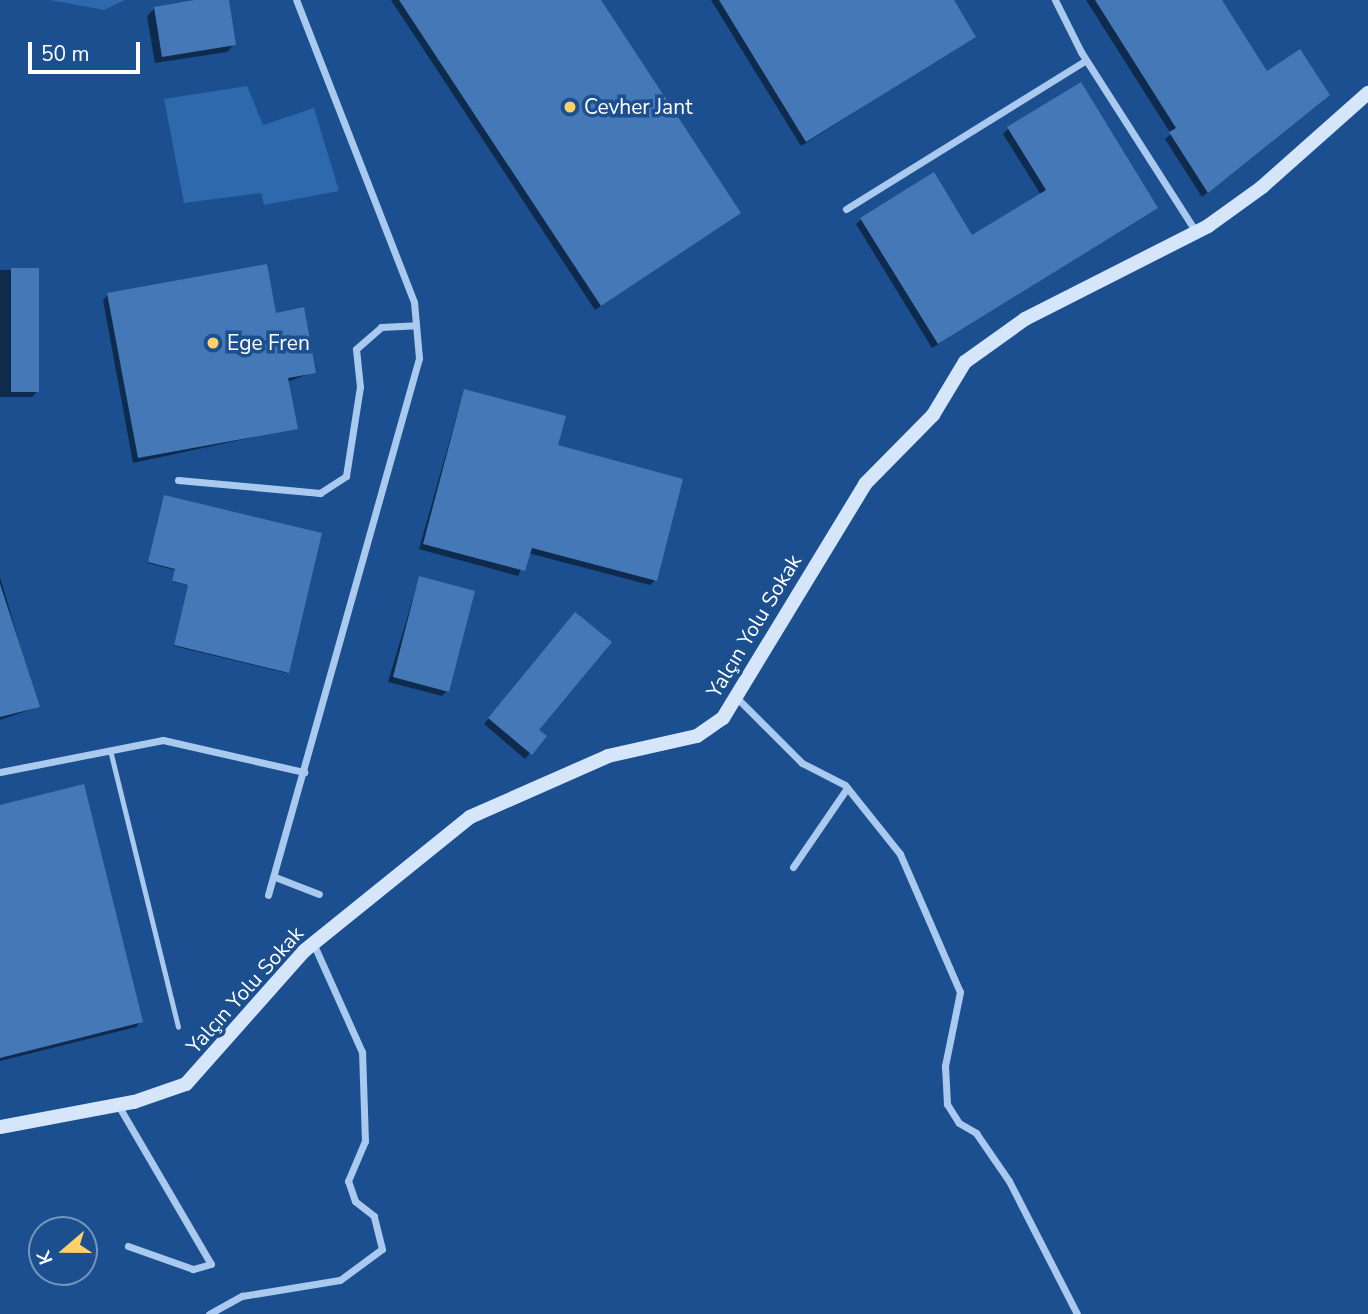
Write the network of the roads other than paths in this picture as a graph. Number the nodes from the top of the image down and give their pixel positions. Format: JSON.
{"nodes":[{"id":1,"x":296,"y":0,"type":"edge"},
{"id":2,"x":1055,"y":0,"type":"edge"},
{"id":3,"x":1086,"y":60,"type":"junction"},
{"id":4,"x":1368,"y":93,"type":"edge"},
{"id":5,"x":846,"y":209,"type":"dead end"},
{"id":6,"x":1196,"y":232,"type":"junction"},
{"id":7,"x":416,"y":325,"type":"junction"},
{"id":8,"x":178,"y":480,"type":"dead end"},
{"id":9,"x":739,"y":700,"type":"junction"},
{"id":10,"x":110,"y":750,"type":"junction"},
{"id":11,"x":0,"y":772,"type":"edge"},
{"id":12,"x":304,"y":772,"type":"junction"},
{"id":13,"x":847,"y":788,"type":"junction"},
{"id":14,"x":793,"y":867,"type":"dead end"},
{"id":15,"x":275,"y":877,"type":"junction"},
{"id":16,"x":319,"y":894,"type":"dead end"},
{"id":17,"x":268,"y":895,"type":"dead end"},
{"id":18,"x":313,"y":944,"type":"junction"},
{"id":19,"x":178,"y":1027,"type":"dead end"},
{"id":20,"x":117,"y":1105,"type":"junction"},
{"id":21,"x":0,"y":1127,"type":"edge"},
{"id":22,"x":128,"y":1246,"type":"dead end"},
{"id":23,"x":209,"y":1314,"type":"edge"},
{"id":24,"x":1077,"y":1314,"type":"edge"}],
"edges":[{"from":1,"to":7,"type":"street"},
{"from":2,"to":3,"type":"street"},
{"from":3,"to":5,"type":"street"},
{"from":3,"to":6,"type":"street"},
{"from":4,"to":6,"type":"street","name":"Yalçın Yolu Sokak"},
{"from":6,"to":9,"type":"street","name":"Yalçın Yolu Sokak"},
{"from":7,"to":8,"type":"street"},
{"from":7,"to":12,"type":"street"},
{"from":9,"to":13,"type":"street"},
{"from":9,"to":18,"type":"street","name":"Yalçın Yolu Sokak"},
{"from":10,"to":11,"type":"street"},
{"from":10,"to":12,"type":"street"},
{"from":10,"to":19,"type":"lane"},
{"from":12,"to":15,"type":"street"},
{"from":13,"to":14,"type":"street"},
{"from":13,"to":24,"type":"street"},
{"from":15,"to":16,"type":"street"},
{"from":15,"to":17,"type":"street"},
{"from":18,"to":20,"type":"street","name":"Yalçın Yolu Sokak"},
{"from":18,"to":23,"type":"street"},
{"from":20,"to":21,"type":"street","name":"Yalçın Yolu Sokak"},
{"from":20,"to":22,"type":"street"}]}
